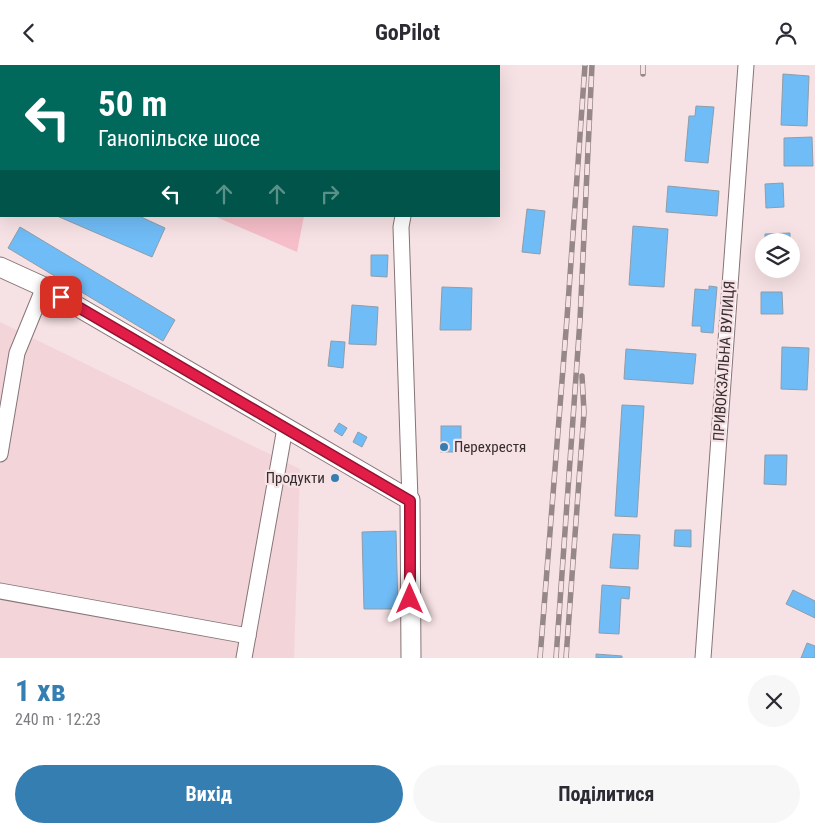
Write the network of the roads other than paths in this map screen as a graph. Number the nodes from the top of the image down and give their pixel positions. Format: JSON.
{"nodes":[{"id":1,"x":746,"y":65,"type":"edge"},
{"id":2,"x":403,"y":217,"type":"edge"},
{"id":3,"x":0,"y":267,"type":"edge"},
{"id":4,"x":44,"y":287,"type":"junction"},
{"id":5,"x":285,"y":428,"type":"junction"},
{"id":6,"x":0,"y":454,"type":"edge"},
{"id":7,"x":410,"y":501,"type":"junction"},
{"id":8,"x":0,"y":591,"type":"edge"},
{"id":9,"x":248,"y":636,"type":"junction"},
{"id":10,"x":244,"y":658,"type":"edge"},
{"id":11,"x":410,"y":658,"type":"edge"},
{"id":12,"x":703,"y":658,"type":"edge"}],
"edges":[{"from":1,"to":12,"type":"street","name":"ПРИВОКЗАЛЬНА ВУЛИЦЯ"},
{"from":2,"to":7,"type":"street"},
{"from":3,"to":4,"type":"main road"},
{"from":4,"to":5,"type":"main road"},
{"from":4,"to":6,"type":"street"},
{"from":5,"to":7,"type":"main road"},
{"from":5,"to":9,"type":"street"},
{"from":7,"to":11,"type":"main road"},
{"from":8,"to":9,"type":"street"},
{"from":9,"to":10,"type":"street"}]}
